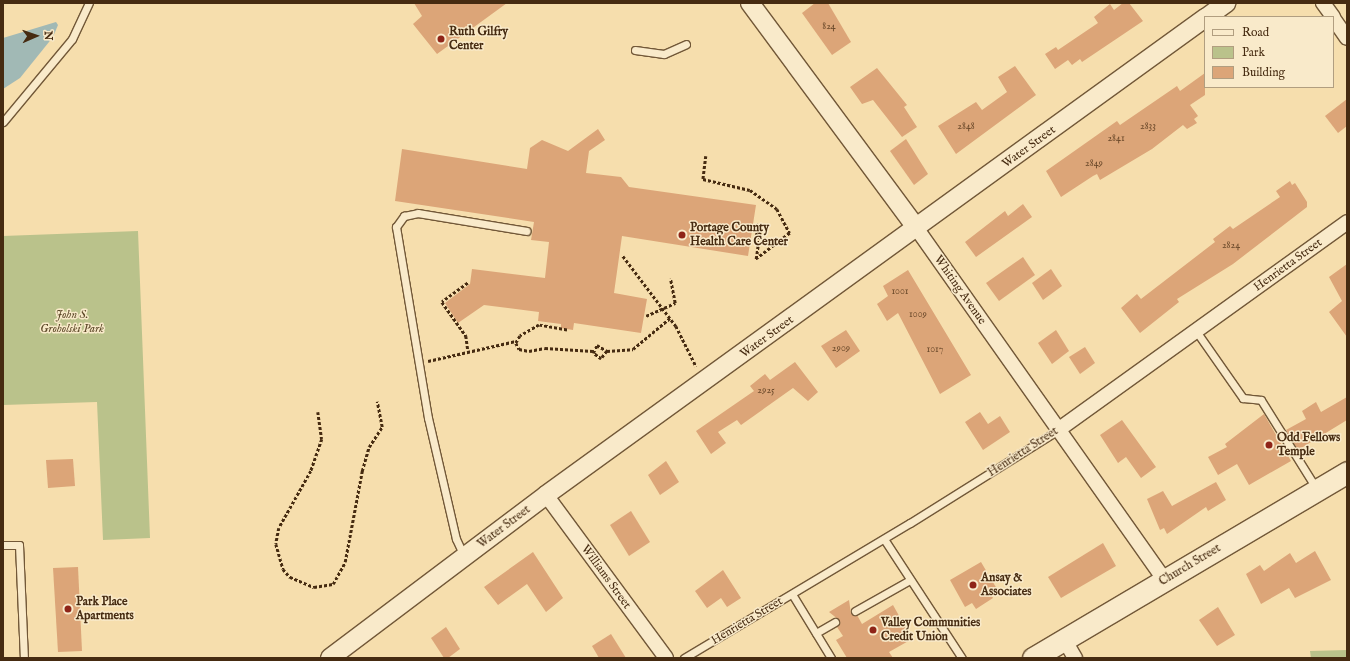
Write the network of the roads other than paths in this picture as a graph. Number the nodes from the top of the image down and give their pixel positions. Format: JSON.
{"nodes":[{"id":1,"x":89,"y":3,"type":"edge"},
{"id":2,"x":750,"y":3,"type":"edge"},
{"id":3,"x":1226,"y":3,"type":"edge"},
{"id":4,"x":1323,"y":3,"type":"edge"},
{"id":5,"x":1209,"y":16,"type":"edge"},
{"id":6,"x":1332,"y":16,"type":"edge"},
{"id":7,"x":1334,"y":18,"type":"edge"},
{"id":8,"x":1204,"y":19,"type":"edge"},
{"id":9,"x":1347,"y":38,"type":"edge"},
{"id":10,"x":686,"y":44,"type":"dead end"},
{"id":11,"x":635,"y":50,"type":"dead end"},
{"id":12,"x":3,"y":122,"type":"edge"},
{"id":13,"x":1347,"y":222,"type":"edge"},
{"id":14,"x":917,"y":229,"type":"junction"},
{"id":15,"x":527,"y":231,"type":"dead end"},
{"id":16,"x":1196,"y":331,"type":"junction"},
{"id":17,"x":1058,"y":430,"type":"junction"},
{"id":18,"x":1347,"y":472,"type":"edge"},
{"id":19,"x":1317,"y":489,"type":"junction"},
{"id":20,"x":546,"y":495,"type":"junction"},
{"id":21,"x":884,"y":539,"type":"junction"},
{"id":22,"x":3,"y":545,"type":"edge"},
{"id":23,"x":464,"y":558,"type":"junction"},
{"id":24,"x":910,"y":580,"type":"junction"},
{"id":25,"x":1165,"y":580,"type":"junction"},
{"id":26,"x":792,"y":594,"type":"junction"},
{"id":27,"x":855,"y":611,"type":"dead end"},
{"id":28,"x":835,"y":622,"type":"dead end"},
{"id":29,"x":816,"y":633,"type":"junction"},
{"id":30,"x":1064,"y":639,"type":"junction"},
{"id":31,"x":24,"y":658,"type":"edge"},
{"id":32,"x":330,"y":658,"type":"edge"},
{"id":33,"x":666,"y":658,"type":"edge"},
{"id":34,"x":684,"y":658,"type":"edge"},
{"id":35,"x":831,"y":658,"type":"edge"},
{"id":36,"x":962,"y":658,"type":"edge"},
{"id":37,"x":1033,"y":658,"type":"edge"},
{"id":38,"x":1075,"y":658,"type":"edge"}],
"edges":[{"from":1,"to":12,"type":"lane"},
{"from":2,"to":14,"type":"street","name":"Whiting Avenue"},
{"from":3,"to":5,"type":"street","name":"Water Street"},
{"from":4,"to":6,"type":"street"},
{"from":7,"to":9,"type":"street"},
{"from":8,"to":14,"type":"street","name":"Water Street"},
{"from":10,"to":11,"type":"lane"},
{"from":13,"to":16,"type":"street","name":"Henrietta Street"},
{"from":14,"to":17,"type":"street","name":"Whiting Avenue"},
{"from":14,"to":20,"type":"street","name":"Water Street"},
{"from":15,"to":23,"type":"lane"},
{"from":16,"to":17,"type":"street","name":"Henrietta Street"},
{"from":16,"to":19,"type":"lane"},
{"from":17,"to":21,"type":"lane","name":"Henrietta Street"},
{"from":17,"to":25,"type":"street","name":"Whiting Avenue"},
{"from":18,"to":19,"type":"main road","name":"Church Street"},
{"from":19,"to":25,"type":"main road","name":"Church Street"},
{"from":20,"to":23,"type":"street","name":"Water Street"},
{"from":20,"to":33,"type":"street","name":"Williams Street"},
{"from":21,"to":24,"type":"lane"},
{"from":21,"to":26,"type":"lane","name":"Henrietta Street"},
{"from":22,"to":31,"type":"lane"},
{"from":23,"to":32,"type":"street","name":"Water Street"},
{"from":24,"to":27,"type":"lane"},
{"from":24,"to":36,"type":"lane"},
{"from":25,"to":30,"type":"main road","name":"Church Street"},
{"from":26,"to":29,"type":"lane"},
{"from":26,"to":34,"type":"lane","name":"Henrietta Street"},
{"from":28,"to":29,"type":"lane"},
{"from":29,"to":35,"type":"lane"},
{"from":30,"to":37,"type":"main road","name":"Church Street"},
{"from":30,"to":38,"type":"street"}]}
